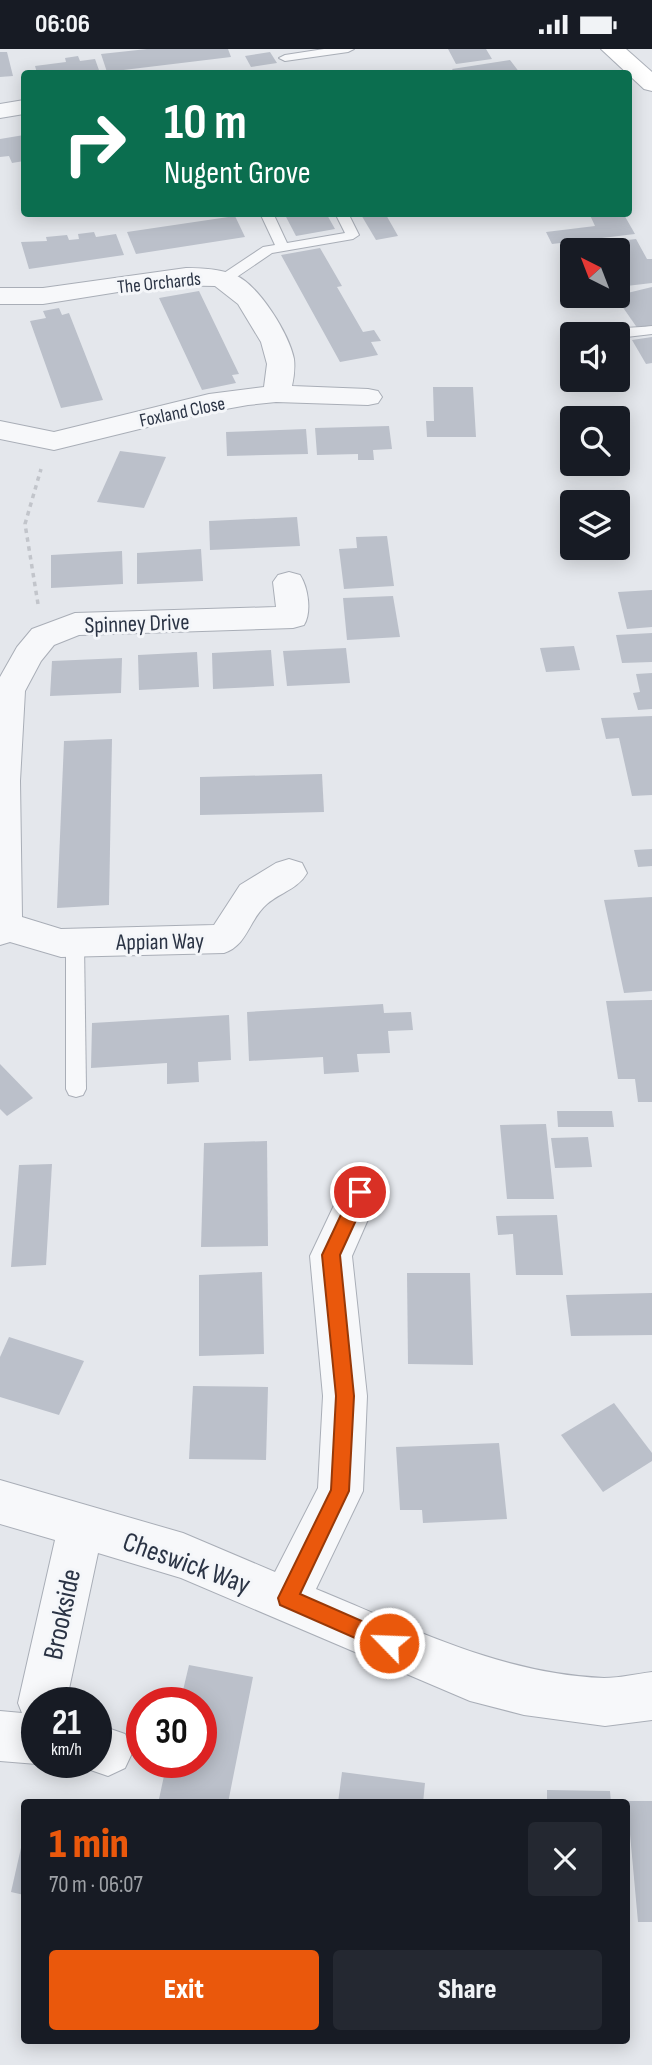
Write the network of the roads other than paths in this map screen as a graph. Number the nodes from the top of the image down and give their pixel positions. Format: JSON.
{"nodes":[{"id":1,"x":348,"y":49,"type":"edge"},
{"id":2,"x":612,"y":49,"type":"edge"},
{"id":3,"x":285,"y":58,"type":"dead end"},
{"id":4,"x":652,"y":84,"type":"edge"},
{"id":5,"x":21,"y":108,"type":"edge"},
{"id":6,"x":0,"y":111,"type":"edge"},
{"id":7,"x":268,"y":217,"type":"edge"},
{"id":8,"x":343,"y":217,"type":"edge"},
{"id":9,"x":283,"y":247,"type":"junction"},
{"id":10,"x":223,"y":280,"type":"junction"},
{"id":11,"x":0,"y":296,"type":"edge"},
{"id":12,"x":652,"y":330,"type":"edge"},
{"id":13,"x":630,"y":334,"type":"edge"},
{"id":14,"x":276,"y":394,"type":"junction"},
{"id":15,"x":368,"y":397,"type":"dead end"},
{"id":16,"x":0,"y":431,"type":"edge"},
{"id":17,"x":289,"y":582,"type":"dead end"},
{"id":18,"x":289,"y":873,"type":"dead end"},
{"id":19,"x":2,"y":928,"type":"edge"},
{"id":20,"x":75,"y":943,"type":"junction"},
{"id":21,"x":76,"y":1089,"type":"dead end"},
{"id":22,"x":360,"y":1192,"type":"dead end"},
{"id":23,"x":0,"y":1502,"type":"edge"},
{"id":24,"x":80,"y":1525,"type":"junction"},
{"id":25,"x":287,"y":1598,"type":"junction"},
{"id":26,"x":40,"y":1687,"type":"edge"},
{"id":27,"x":652,"y":1696,"type":"edge"}],
"edges":[{"from":1,"to":3,"type":"lane"},
{"from":2,"to":4,"type":"street"},
{"from":5,"to":6,"type":"street"},
{"from":7,"to":9,"type":"lane"},
{"from":8,"to":9,"type":"lane"},
{"from":9,"to":10,"type":"lane"},
{"from":10,"to":11,"type":"street","name":"The Orchards"},
{"from":10,"to":14,"type":"street","name":"The Orchards"},
{"from":12,"to":13,"type":"lane"},
{"from":14,"to":15,"type":"street","name":"Foxland Close"},
{"from":14,"to":16,"type":"street","name":"Foxland Close"},
{"from":17,"to":19,"type":"street","name":"Spinney Drive"},
{"from":18,"to":20,"type":"street","name":"Appian Way"},
{"from":19,"to":20,"type":"street","name":"Appian Way"},
{"from":20,"to":21,"type":"lane"},
{"from":22,"to":25,"type":"street"},
{"from":23,"to":24,"type":"street","name":"Cheswick Way"},
{"from":24,"to":25,"type":"street","name":"Cheswick Way"},
{"from":24,"to":26,"type":"street","name":"Brookside"},
{"from":25,"to":27,"type":"street","name":"Cheswick Way"}]}
